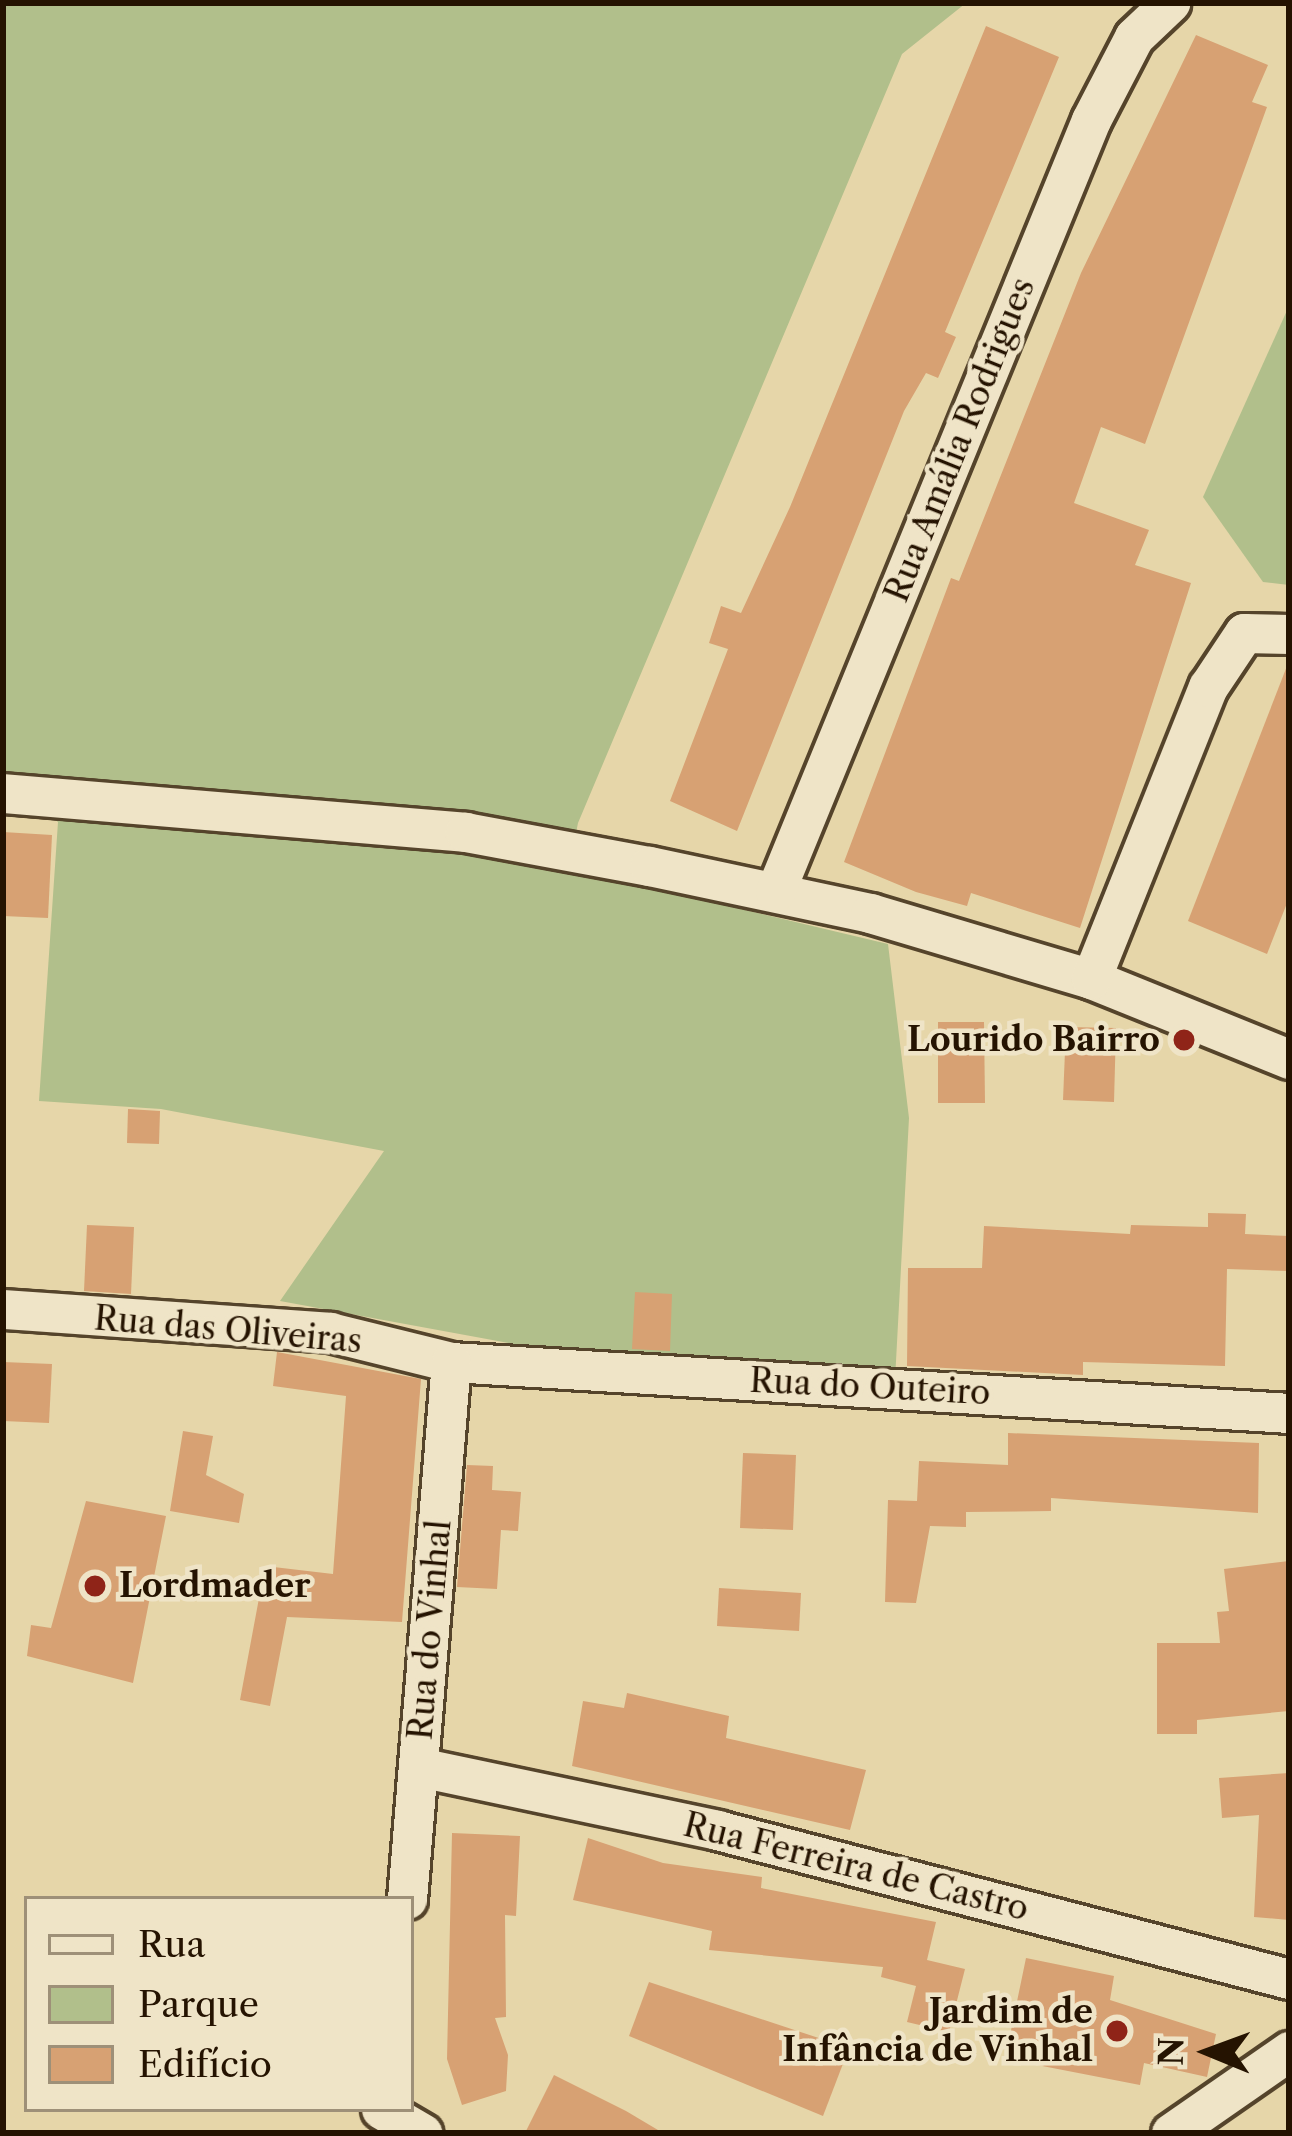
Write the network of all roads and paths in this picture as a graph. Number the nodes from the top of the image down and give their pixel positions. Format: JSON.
{"nodes":[{"id":1,"x":1169,"y":3,"type":"edge"},
{"id":2,"x":1289,"y":634,"type":"edge"},
{"id":3,"x":3,"y":793,"type":"edge"},
{"id":4,"x":775,"y":892,"type":"junction"},
{"id":5,"x":1091,"y":979,"type":"junction"},
{"id":6,"x":1289,"y":1059,"type":"edge"},
{"id":7,"x":3,"y":1309,"type":"edge"},
{"id":8,"x":452,"y":1362,"type":"junction"},
{"id":9,"x":1289,"y":1413,"type":"edge"},
{"id":10,"x":419,"y":1767,"type":"junction"},
{"id":11,"x":407,"y":1896,"type":"edge"},
{"id":12,"x":1289,"y":1979,"type":"edge"},
{"id":13,"x":1289,"y":2051,"type":"edge"},
{"id":14,"x":385,"y":2112,"type":"edge"},
{"id":15,"x":422,"y":2133,"type":"edge"},
{"id":16,"x":1171,"y":2133,"type":"edge"}],
"edges":[{"from":1,"to":4,"type":"street","name":"Rua Amália Rodrigues"},
{"from":2,"to":5,"type":"street"},
{"from":3,"to":4,"type":"street"},
{"from":4,"to":5,"type":"street"},
{"from":5,"to":6,"type":"street"},
{"from":7,"to":8,"type":"street","name":"Rua das Oliveiras"},
{"from":8,"to":9,"type":"street","name":"Rua do Outeiro"},
{"from":8,"to":10,"type":"street","name":"Rua do Vinhal"},
{"from":10,"to":11,"type":"street","name":"Rua do Vinhal"},
{"from":10,"to":12,"type":"street","name":"Rua Ferreira de Castro"},
{"from":13,"to":16,"type":"street"},
{"from":14,"to":15,"type":"street"}]}
